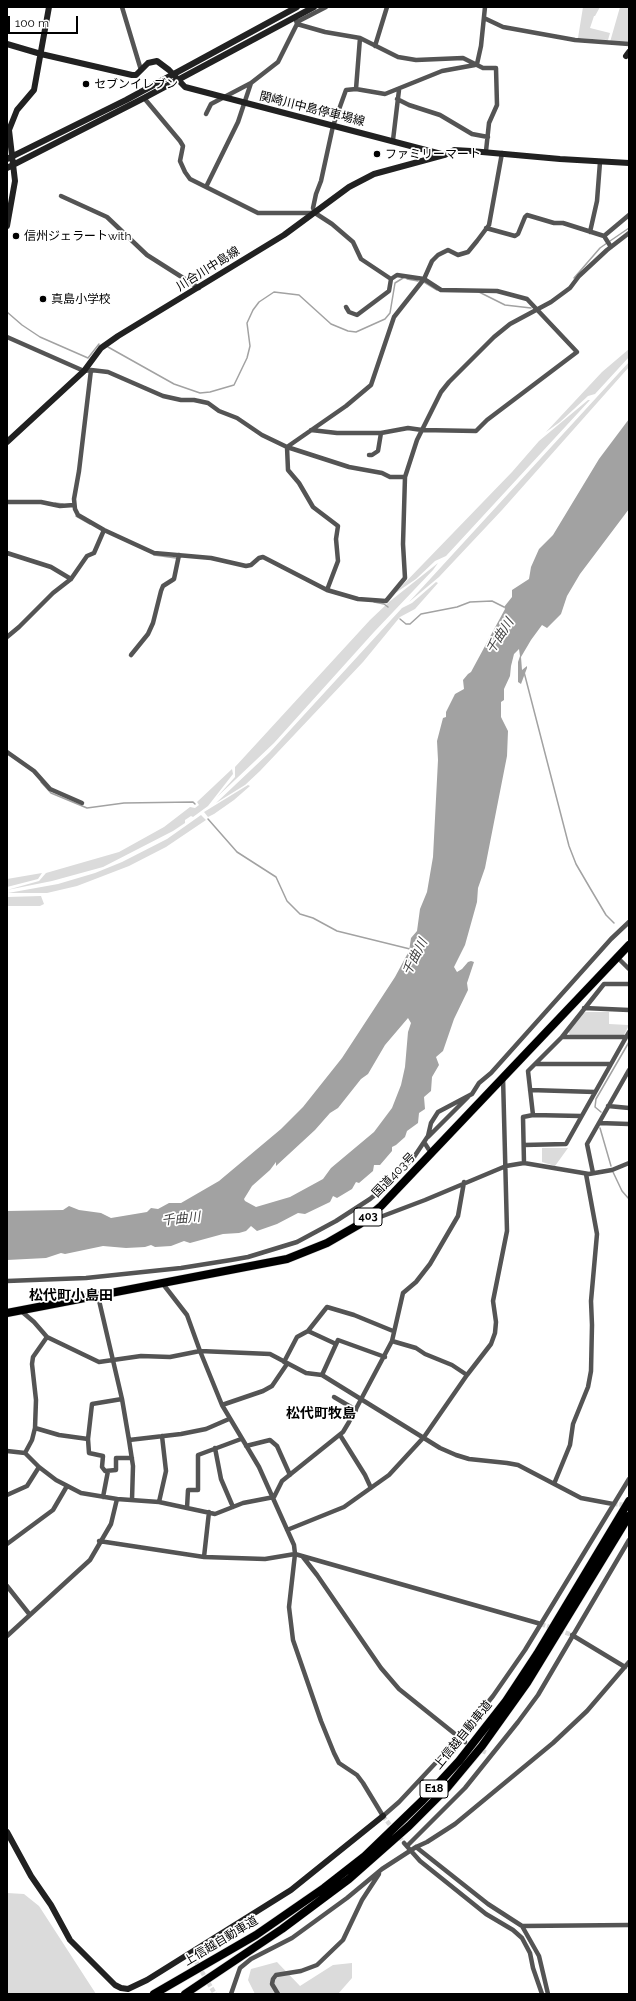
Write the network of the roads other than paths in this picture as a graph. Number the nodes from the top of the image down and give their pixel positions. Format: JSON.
{"nodes":[{"id":1,"x":49,"y":7,"type":"edge"},
{"id":2,"x":122,"y":7,"type":"edge"},
{"id":3,"x":297,"y":7,"type":"edge"},
{"id":4,"x":314,"y":7,"type":"edge"},
{"id":5,"x":326,"y":7,"type":"edge"},
{"id":6,"x":387,"y":7,"type":"edge"},
{"id":7,"x":485,"y":7,"type":"edge"},
{"id":8,"x":484,"y":18,"type":"junction"},
{"id":9,"x":296,"y":21,"type":"junction"},
{"id":10,"x":360,"y":38,"type":"junction"},
{"id":11,"x":7,"y":44,"type":"edge"},
{"id":12,"x":629,"y":44,"type":"edge"},
{"id":13,"x":375,"y":46,"type":"junction"},
{"id":14,"x":41,"y":54,"type":"junction"},
{"id":15,"x":477,"y":64,"type":"junction"},
{"id":16,"x":141,"y":70,"type":"junction"},
{"id":17,"x":172,"y":74,"type":"junction"},
{"id":18,"x":178,"y":80,"type":"junction"},
{"id":19,"x":251,"y":83,"type":"junction"},
{"id":20,"x":356,"y":89,"type":"junction"},
{"id":21,"x":399,"y":90,"type":"junction"},
{"id":22,"x":144,"y":98,"type":"junction"},
{"id":23,"x":224,"y":98,"type":"junction"},
{"id":24,"x":397,"y":99,"type":"junction"},
{"id":25,"x":244,"y":104,"type":"junction"},
{"id":26,"x":206,"y":114,"type":"dead end"},
{"id":27,"x":333,"y":126,"type":"junction"},
{"id":28,"x":8,"y":130,"type":"edge"},
{"id":29,"x":488,"y":136,"type":"junction"},
{"id":30,"x":394,"y":140,"type":"junction"},
{"id":31,"x":486,"y":152,"type":"junction"},
{"id":32,"x":502,"y":153,"type":"junction"},
{"id":33,"x":445,"y":155,"type":"junction"},
{"id":34,"x":10,"y":158,"type":"edge"},
{"id":35,"x":600,"y":162,"type":"junction"},
{"id":36,"x":629,"y":163,"type":"edge"},
{"id":37,"x":14,"y":165,"type":"junction"},
{"id":38,"x":7,"y":168,"type":"edge"},
{"id":39,"x":206,"y":187,"type":"junction"},
{"id":40,"x":61,"y":196,"type":"dead end"},
{"id":41,"x":315,"y":213,"type":"junction"},
{"id":42,"x":629,"y":215,"type":"edge"},
{"id":43,"x":7,"y":226,"type":"edge"},
{"id":44,"x":486,"y":228,"type":"junction"},
{"id":45,"x":590,"y":232,"type":"junction"},
{"id":46,"x":629,"y":233,"type":"edge"},
{"id":47,"x":608,"y":241,"type":"junction"},
{"id":48,"x":424,"y":279,"type":"junction"},
{"id":49,"x":390,"y":280,"type":"junction"},
{"id":50,"x":198,"y":288,"type":"junction"},
{"id":51,"x":346,"y":307,"type":"dead end"},
{"id":52,"x":536,"y":310,"type":"junction"},
{"id":53,"x":7,"y":337,"type":"edge"},
{"id":54,"x":91,"y":370,"type":"junction"},
{"id":55,"x":84,"y":371,"type":"junction"},
{"id":56,"x":311,"y":430,"type":"junction"},
{"id":57,"x":422,"y":430,"type":"junction"},
{"id":58,"x":382,"y":433,"type":"junction"},
{"id":59,"x":7,"y":442,"type":"edge"},
{"id":60,"x":287,"y":447,"type":"junction"},
{"id":61,"x":369,"y":455,"type":"dead end"},
{"id":62,"x":405,"y":477,"type":"junction"},
{"id":63,"x":7,"y":502,"type":"edge"},
{"id":64,"x":74,"y":505,"type":"junction"},
{"id":65,"x":104,"y":530,"type":"junction"},
{"id":66,"x":7,"y":553,"type":"edge"},
{"id":67,"x":179,"y":556,"type":"junction"},
{"id":68,"x":71,"y":579,"type":"junction"},
{"id":69,"x":327,"y":590,"type":"junction"},
{"id":70,"x":7,"y":637,"type":"edge"},
{"id":71,"x":131,"y":655,"type":"dead end"},
{"id":72,"x":7,"y":752,"type":"edge"},
{"id":73,"x":82,"y":804,"type":"dead end"},
{"id":74,"x":629,"y":922,"type":"edge"},
{"id":75,"x":629,"y":945,"type":"edge"},
{"id":76,"x":617,"y":957,"type":"junction"},
{"id":77,"x":629,"y":969,"type":"edge"},
{"id":78,"x":629,"y":984,"type":"edge"},
{"id":79,"x":584,"y":1008,"type":"junction"},
{"id":80,"x":629,"y":1010,"type":"edge"},
{"id":81,"x":629,"y":1032,"type":"edge"},
{"id":82,"x":562,"y":1037,"type":"junction"},
{"id":83,"x":626,"y":1037,"type":"junction"},
{"id":84,"x":536,"y":1064,"type":"junction"},
{"id":85,"x":611,"y":1064,"type":"junction"},
{"id":86,"x":629,"y":1070,"type":"edge"},
{"id":87,"x":504,"y":1077,"type":"junction"},
{"id":88,"x":623,"y":1080,"type":"junction"},
{"id":89,"x":629,"y":1081,"type":"edge"},
{"id":90,"x":530,"y":1090,"type":"junction"},
{"id":91,"x":595,"y":1092,"type":"junction"},
{"id":92,"x":472,"y":1094,"type":"junction"},
{"id":93,"x":608,"y":1106,"type":"junction"},
{"id":94,"x":629,"y":1108,"type":"edge"},
{"id":95,"x":532,"y":1115,"type":"junction"},
{"id":96,"x":581,"y":1116,"type":"junction"},
{"id":97,"x":599,"y":1123,"type":"junction"},
{"id":98,"x":629,"y":1124,"type":"edge"},
{"id":99,"x":425,"y":1141,"type":"junction"},
{"id":100,"x":524,"y":1145,"type":"junction"},
{"id":101,"x":431,"y":1153,"type":"junction"},
{"id":102,"x":524,"y":1163,"type":"junction"},
{"id":103,"x":629,"y":1163,"type":"edge"},
{"id":104,"x":506,"y":1166,"type":"junction"},
{"id":105,"x":593,"y":1173,"type":"junction"},
{"id":106,"x":586,"y":1174,"type":"junction"},
{"id":107,"x":464,"y":1182,"type":"junction"},
{"id":108,"x":360,"y":1224,"type":"junction"},
{"id":109,"x":7,"y":1281,"type":"edge"},
{"id":110,"x":163,"y":1284,"type":"junction"},
{"id":111,"x":98,"y":1296,"type":"junction"},
{"id":112,"x":20,"y":1310,"type":"junction"},
{"id":113,"x":7,"y":1313,"type":"edge"},
{"id":114,"x":308,"y":1331,"type":"junction"},
{"id":115,"x":393,"y":1331,"type":"junction"},
{"id":116,"x":47,"y":1337,"type":"junction"},
{"id":117,"x":392,"y":1341,"type":"junction"},
{"id":118,"x":336,"y":1344,"type":"junction"},
{"id":119,"x":200,"y":1351,"type":"junction"},
{"id":120,"x":385,"y":1357,"type":"junction"},
{"id":121,"x":113,"y":1360,"type":"junction"},
{"id":122,"x":286,"y":1363,"type":"junction"},
{"id":123,"x":322,"y":1375,"type":"junction"},
{"id":124,"x":467,"y":1375,"type":"junction"},
{"id":125,"x":334,"y":1397,"type":"dead end"},
{"id":126,"x":122,"y":1399,"type":"junction"},
{"id":127,"x":362,"y":1399,"type":"junction"},
{"id":128,"x":222,"y":1405,"type":"junction"},
{"id":129,"x":356,"y":1410,"type":"junction"},
{"id":130,"x":230,"y":1419,"type":"junction"},
{"id":131,"x":35,"y":1428,"type":"junction"},
{"id":132,"x":340,"y":1435,"type":"junction"},
{"id":133,"x":162,"y":1436,"type":"junction"},
{"id":134,"x":424,"y":1437,"type":"junction"},
{"id":135,"x":88,"y":1439,"type":"junction"},
{"id":136,"x":241,"y":1439,"type":"junction"},
{"id":137,"x":129,"y":1440,"type":"junction"},
{"id":138,"x":246,"y":1446,"type":"junction"},
{"id":139,"x":216,"y":1448,"type":"junction"},
{"id":140,"x":7,"y":1451,"type":"edge"},
{"id":141,"x":25,"y":1453,"type":"junction"},
{"id":142,"x":132,"y":1458,"type":"junction"},
{"id":143,"x":39,"y":1467,"type":"junction"},
{"id":144,"x":108,"y":1471,"type":"junction"},
{"id":145,"x":290,"y":1475,"type":"junction"},
{"id":146,"x":629,"y":1479,"type":"edge"},
{"id":147,"x":554,"y":1484,"type":"junction"},
{"id":148,"x":67,"y":1486,"type":"junction"},
{"id":149,"x":371,"y":1488,"type":"junction"},
{"id":150,"x":7,"y":1494,"type":"edge"},
{"id":151,"x":103,"y":1497,"type":"junction"},
{"id":152,"x":274,"y":1497,"type":"junction"},
{"id":153,"x":117,"y":1499,"type":"junction"},
{"id":154,"x":132,"y":1500,"type":"junction"},
{"id":155,"x":629,"y":1501,"type":"edge"},
{"id":156,"x":159,"y":1502,"type":"junction"},
{"id":157,"x":613,"y":1504,"type":"junction"},
{"id":158,"x":233,"y":1507,"type":"junction"},
{"id":159,"x":187,"y":1508,"type":"junction"},
{"id":160,"x":209,"y":1512,"type":"junction"},
{"id":161,"x":629,"y":1516,"type":"edge"},
{"id":162,"x":287,"y":1530,"type":"junction"},
{"id":163,"x":629,"y":1540,"type":"edge"},
{"id":164,"x":100,"y":1541,"type":"junction"},
{"id":165,"x":7,"y":1544,"type":"edge"},
{"id":166,"x":295,"y":1554,"type":"junction"},
{"id":167,"x":204,"y":1557,"type":"junction"},
{"id":168,"x":302,"y":1557,"type":"junction"},
{"id":169,"x":7,"y":1586,"type":"edge"},
{"id":170,"x":30,"y":1616,"type":"junction"},
{"id":171,"x":541,"y":1624,"type":"junction"},
{"id":172,"x":572,"y":1635,"type":"junction"},
{"id":173,"x":7,"y":1636,"type":"edge"},
{"id":174,"x":629,"y":1662,"type":"edge"},
{"id":175,"x":625,"y":1667,"type":"junction"},
{"id":176,"x":460,"y":1738,"type":"junction"},
{"id":177,"x":465,"y":1742,"type":"tunnel mouth"},
{"id":178,"x":487,"y":1753,"type":"tunnel mouth"},
{"id":179,"x":493,"y":1754,"type":"junction"},
{"id":180,"x":383,"y":1816,"type":"junction"},
{"id":181,"x":7,"y":1832,"type":"edge"},
{"id":182,"x":416,"y":1847,"type":"junction"},
{"id":183,"x":410,"y":1851,"type":"junction"},
{"id":184,"x":382,"y":1869,"type":"junction"},
{"id":185,"x":629,"y":1925,"type":"edge"},
{"id":186,"x":522,"y":1926,"type":"junction"},
{"id":187,"x":191,"y":1953,"type":"junction"},
{"id":188,"x":195,"y":1960,"type":"tunnel mouth"},
{"id":189,"x":154,"y":1994,"type":"edge"},
{"id":190,"x":185,"y":1994,"type":"edge"},
{"id":191,"x":231,"y":1994,"type":"edge"},
{"id":192,"x":278,"y":1994,"type":"edge"},
{"id":193,"x":542,"y":1994,"type":"edge"},
{"id":194,"x":548,"y":1994,"type":"edge"}],
"edges":[{"from":1,"to":14,"type":"main road"},
{"from":2,"to":16,"type":"street"},
{"from":3,"to":17,"type":"main road"},
{"from":4,"to":9,"type":"main road"},
{"from":5,"to":9,"type":"street"},
{"from":6,"to":13,"type":"street"},
{"from":7,"to":8,"type":"street"},
{"from":8,"to":12,"type":"street"},
{"from":8,"to":15,"type":"street"},
{"from":9,"to":10,"type":"street"},
{"from":9,"to":18,"type":"main road"},
{"from":9,"to":19,"type":"street"},
{"from":10,"to":13,"type":"street"},
{"from":10,"to":20,"type":"street"},
{"from":11,"to":14,"type":"main road","name":"関崎川中島停車場線"},
{"from":13,"to":15,"type":"street"},
{"from":14,"to":16,"type":"main road","name":"関崎川中島停車場線"},
{"from":14,"to":28,"type":"main road"},
{"from":15,"to":21,"type":"street"},
{"from":15,"to":29,"type":"street"},
{"from":16,"to":17,"type":"main road","name":"関崎川中島停車場線"},
{"from":17,"to":18,"type":"main road","name":"関崎川中島停車場線"},
{"from":17,"to":34,"type":"main road"},
{"from":18,"to":22,"type":"main road"},
{"from":18,"to":23,"type":"main road","name":"関崎川中島停車場線"},
{"from":19,"to":23,"type":"street"},
{"from":19,"to":25,"type":"street"},
{"from":20,"to":21,"type":"street"},
{"from":20,"to":27,"type":"street"},
{"from":21,"to":24,"type":"street"},
{"from":22,"to":37,"type":"main road"},
{"from":22,"to":39,"type":"street"},
{"from":23,"to":25,"type":"main road","name":"関崎川中島停車場線"},
{"from":23,"to":26,"type":"street"},
{"from":24,"to":29,"type":"street"},
{"from":24,"to":30,"type":"street"},
{"from":25,"to":27,"type":"main road","name":"関崎川中島停車場線"},
{"from":25,"to":39,"type":"street"},
{"from":27,"to":30,"type":"main road","name":"関崎川中島停車場線"},
{"from":27,"to":41,"type":"street"},
{"from":28,"to":34,"type":"main road"},
{"from":29,"to":31,"type":"street"},
{"from":30,"to":33,"type":"main road","name":"関崎川中島停車場線"},
{"from":31,"to":32,"type":"main road","name":"関崎川中島停車場線"},
{"from":31,"to":33,"type":"main road","name":"関崎川中島停車場線"},
{"from":32,"to":35,"type":"main road","name":"関崎川中島停車場線"},
{"from":32,"to":44,"type":"street"},
{"from":33,"to":41,"type":"main road","name":"川合川中島線"},
{"from":34,"to":37,"type":"main road"},
{"from":35,"to":36,"type":"main road","name":"関崎川中島停車場線"},
{"from":35,"to":45,"type":"street"},
{"from":37,"to":38,"type":"main road"},
{"from":37,"to":43,"type":"main road"},
{"from":39,"to":41,"type":"street"},
{"from":40,"to":50,"type":"street"},
{"from":41,"to":49,"type":"street"},
{"from":41,"to":50,"type":"main road","name":"川合川中島線"},
{"from":42,"to":47,"type":"street"},
{"from":44,"to":45,"type":"street"},
{"from":44,"to":48,"type":"street"},
{"from":45,"to":47,"type":"street"},
{"from":46,"to":47,"type":"street"},
{"from":47,"to":52,"type":"street"},
{"from":48,"to":49,"type":"street"},
{"from":48,"to":52,"type":"street"},
{"from":48,"to":56,"type":"street"},
{"from":49,"to":51,"type":"street"},
{"from":50,"to":55,"type":"main road","name":"川合川中島線"},
{"from":52,"to":57,"type":"street"},
{"from":52,"to":57,"type":"street"},
{"from":53,"to":55,"type":"street"},
{"from":54,"to":55,"type":"street"},
{"from":54,"to":60,"type":"street"},
{"from":54,"to":64,"type":"street"},
{"from":55,"to":59,"type":"main road","name":"川合川中島線"},
{"from":56,"to":58,"type":"street"},
{"from":56,"to":60,"type":"street"},
{"from":57,"to":58,"type":"street"},
{"from":57,"to":62,"type":"street"},
{"from":58,"to":61,"type":"street"},
{"from":60,"to":62,"type":"street"},
{"from":60,"to":69,"type":"street"},
{"from":62,"to":69,"type":"street"},
{"from":63,"to":64,"type":"street"},
{"from":64,"to":65,"type":"street"},
{"from":65,"to":67,"type":"street"},
{"from":65,"to":68,"type":"street"},
{"from":66,"to":68,"type":"street"},
{"from":67,"to":69,"type":"street"},
{"from":67,"to":71,"type":"street"},
{"from":68,"to":70,"type":"street"},
{"from":72,"to":73,"type":"street"},
{"from":74,"to":92,"type":"street"},
{"from":75,"to":76,"type":"highway","name":"国道403号","number":"403"},
{"from":76,"to":77,"type":"street"},
{"from":76,"to":87,"type":"highway","name":"国道403号","number":"403"},
{"from":78,"to":79,"type":"street"},
{"from":79,"to":80,"type":"street"},
{"from":79,"to":82,"type":"street"},
{"from":81,"to":83,"type":"street"},
{"from":82,"to":83,"type":"street"},
{"from":82,"to":84,"type":"street"},
{"from":83,"to":85,"type":"street"},
{"from":84,"to":85,"type":"street"},
{"from":84,"to":90,"type":"street"},
{"from":85,"to":91,"type":"street"},
{"from":86,"to":88,"type":"street"},
{"from":87,"to":101,"type":"highway","name":"国道403号","number":"403"},
{"from":87,"to":104,"type":"street"},
{"from":88,"to":89,"type":"street"},
{"from":88,"to":93,"type":"street"},
{"from":90,"to":91,"type":"street"},
{"from":90,"to":95,"type":"street"},
{"from":91,"to":96,"type":"street"},
{"from":92,"to":99,"type":"street"},
{"from":92,"to":99,"type":"street"},
{"from":93,"to":94,"type":"street"},
{"from":93,"to":97,"type":"street"},
{"from":95,"to":96,"type":"street"},
{"from":95,"to":100,"type":"street"},
{"from":96,"to":100,"type":"street"},
{"from":97,"to":98,"type":"street"},
{"from":97,"to":105,"type":"street"},
{"from":99,"to":101,"type":"street"},
{"from":99,"to":109,"type":"street"},
{"from":100,"to":102,"type":"street"},
{"from":101,"to":108,"type":"highway","name":"国道403号","number":"403"},
{"from":102,"to":104,"type":"street"},
{"from":102,"to":106,"type":"street"},
{"from":103,"to":105,"type":"street"},
{"from":104,"to":107,"type":"street"},
{"from":104,"to":124,"type":"street"},
{"from":105,"to":106,"type":"street"},
{"from":106,"to":147,"type":"street"},
{"from":107,"to":108,"type":"street"},
{"from":107,"to":115,"type":"street"},
{"from":108,"to":110,"type":"highway","name":"国道403号","number":"403"},
{"from":110,"to":111,"type":"highway","name":"国道403号","number":"403"},
{"from":110,"to":119,"type":"street"},
{"from":111,"to":112,"type":"highway","name":"国道403号","number":"403"},
{"from":111,"to":121,"type":"street"},
{"from":112,"to":113,"type":"highway","name":"国道403号","number":"403"},
{"from":112,"to":116,"type":"street"},
{"from":114,"to":115,"type":"street"},
{"from":114,"to":118,"type":"street"},
{"from":114,"to":122,"type":"street"},
{"from":115,"to":117,"type":"street"},
{"from":116,"to":121,"type":"street"},
{"from":116,"to":131,"type":"street"},
{"from":117,"to":120,"type":"street"},
{"from":117,"to":124,"type":"street"},
{"from":118,"to":120,"type":"street"},
{"from":118,"to":123,"type":"street"},
{"from":119,"to":121,"type":"street"},
{"from":119,"to":122,"type":"street"},
{"from":119,"to":128,"type":"street"},
{"from":120,"to":127,"type":"street"},
{"from":121,"to":126,"type":"street"},
{"from":122,"to":123,"type":"street"},
{"from":122,"to":128,"type":"street"},
{"from":123,"to":127,"type":"street"},
{"from":124,"to":134,"type":"street"},
{"from":125,"to":129,"type":"street"},
{"from":126,"to":135,"type":"street"},
{"from":126,"to":137,"type":"street"},
{"from":127,"to":129,"type":"street"},
{"from":127,"to":134,"type":"street"},
{"from":128,"to":130,"type":"street"},
{"from":129,"to":132,"type":"street"},
{"from":130,"to":133,"type":"street"},
{"from":130,"to":136,"type":"street"},
{"from":131,"to":135,"type":"street"},
{"from":131,"to":141,"type":"street"},
{"from":132,"to":145,"type":"street"},
{"from":132,"to":149,"type":"street"},
{"from":133,"to":137,"type":"street"},
{"from":133,"to":156,"type":"street"},
{"from":134,"to":147,"type":"street"},
{"from":134,"to":149,"type":"street"},
{"from":135,"to":144,"type":"street"},
{"from":136,"to":138,"type":"street"},
{"from":136,"to":139,"type":"street"},
{"from":137,"to":142,"type":"street"},
{"from":138,"to":145,"type":"street"},
{"from":138,"to":152,"type":"street"},
{"from":139,"to":158,"type":"street"},
{"from":139,"to":159,"type":"street"},
{"from":140,"to":141,"type":"street"},
{"from":141,"to":143,"type":"street"},
{"from":142,"to":144,"type":"street"},
{"from":142,"to":154,"type":"street"},
{"from":143,"to":148,"type":"street"},
{"from":143,"to":150,"type":"street"},
{"from":144,"to":151,"type":"street"},
{"from":145,"to":152,"type":"street"},
{"from":146,"to":157,"type":"street"},
{"from":147,"to":157,"type":"street"},
{"from":148,"to":151,"type":"street"},
{"from":148,"to":165,"type":"street"},
{"from":149,"to":162,"type":"street"},
{"from":151,"to":153,"type":"street"},
{"from":152,"to":158,"type":"street"},
{"from":152,"to":162,"type":"street"},
{"from":153,"to":154,"type":"street"},
{"from":153,"to":164,"type":"street"},
{"from":154,"to":156,"type":"street"},
{"from":155,"to":189,"type":"highway","name":"上信越自動車道","number":"E18"},
{"from":156,"to":159,"type":"street"},
{"from":157,"to":171,"type":"street"},
{"from":158,"to":160,"type":"street"},
{"from":159,"to":160,"type":"street"},
{"from":160,"to":167,"type":"street"},
{"from":161,"to":190,"type":"highway","name":"上信越自動車道","number":"E18"},
{"from":162,"to":166,"type":"street"},
{"from":163,"to":172,"type":"street"},
{"from":164,"to":167,"type":"street"},
{"from":164,"to":170,"type":"street"},
{"from":166,"to":167,"type":"street"},
{"from":166,"to":168,"type":"street"},
{"from":166,"to":180,"type":"street"},
{"from":168,"to":171,"type":"street"},
{"from":168,"to":176,"type":"street"},
{"from":169,"to":170,"type":"street"},
{"from":170,"to":173,"type":"street"},
{"from":171,"to":176,"type":"street"},
{"from":172,"to":175,"type":"street"},
{"from":172,"to":179,"type":"street"},
{"from":174,"to":175,"type":"street"},
{"from":175,"to":182,"type":"street"},
{"from":176,"to":177,"type":"street"},
{"from":176,"to":180,"type":"street"},
{"from":178,"to":179,"type":"street"},
{"from":179,"to":183,"type":"street"},
{"from":180,"to":187,"type":"main road"},
{"from":181,"to":187,"type":"main road"},
{"from":182,"to":183,"type":"street"},
{"from":182,"to":186,"type":"street"},
{"from":183,"to":184,"type":"street"},
{"from":183,"to":193,"type":"street"},
{"from":184,"to":191,"type":"street"},
{"from":184,"to":192,"type":"street"},
{"from":185,"to":186,"type":"street"},
{"from":186,"to":194,"type":"street"},
{"from":187,"to":188,"type":"main road"}]}
